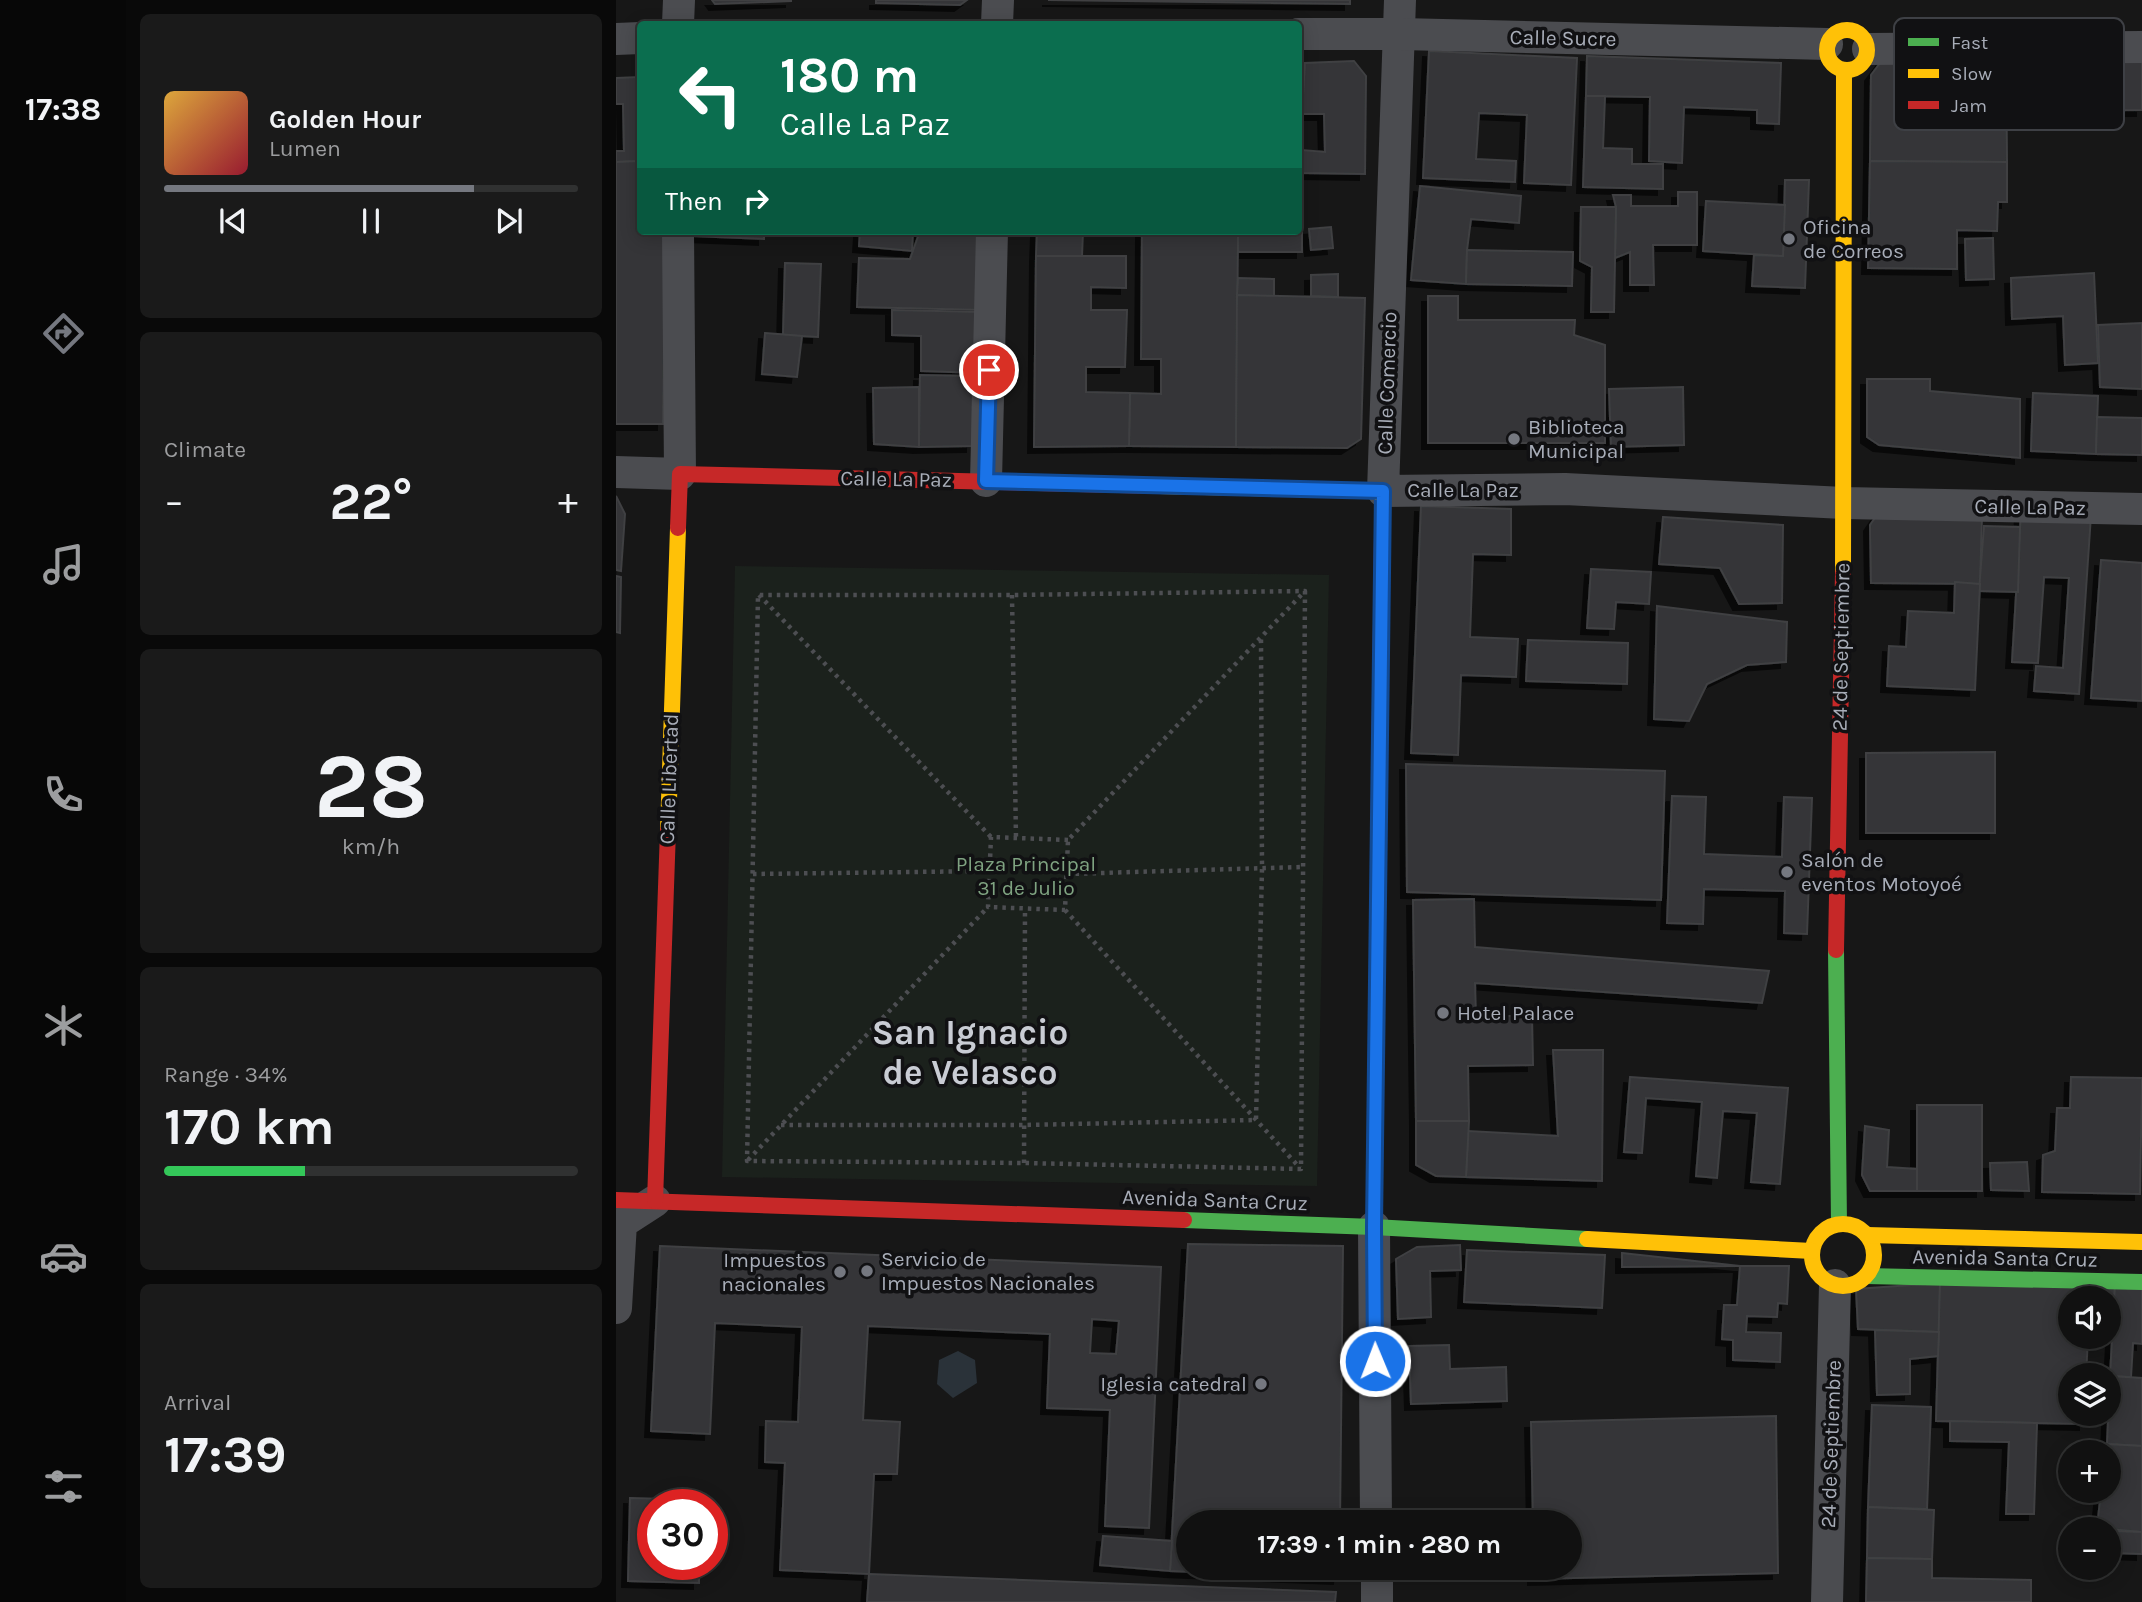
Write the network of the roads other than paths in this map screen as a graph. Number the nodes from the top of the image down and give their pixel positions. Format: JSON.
{"nodes":[{"id":1,"x":679,"y":0,"type":"edge"},
{"id":2,"x":998,"y":0,"type":"edge"},
{"id":3,"x":1400,"y":0,"type":"edge"},
{"id":4,"x":1849,"y":10,"type":"dead end"},
{"id":5,"x":678,"y":21,"type":"edge"},
{"id":6,"x":997,"y":21,"type":"edge"},
{"id":7,"x":1302,"y":34,"type":"edge"},
{"id":8,"x":1401,"y":34,"type":"junction"},
{"id":9,"x":637,"y":38,"type":"edge"},
{"id":10,"x":616,"y":39,"type":"edge"},
{"id":11,"x":1848,"y":41,"type":"junction"},
{"id":12,"x":1894,"y":42,"type":"edge"},
{"id":13,"x":2124,"y":47,"type":"edge"},
{"id":14,"x":2142,"y":47,"type":"edge"},
{"id":15,"x":1844,"y":70,"type":"junction"},
{"id":16,"x":678,"y":235,"type":"edge"},
{"id":17,"x":992,"y":235,"type":"edge"},
{"id":18,"x":616,"y":472,"type":"edge"},
{"id":19,"x":680,"y":474,"type":"junction"},
{"id":20,"x":986,"y":481,"type":"junction"},
{"id":21,"x":1383,"y":491,"type":"junction"},
{"id":22,"x":1844,"y":503,"type":"junction"},
{"id":23,"x":2142,"y":509,"type":"edge"},
{"id":24,"x":616,"y":1200,"type":"edge"},
{"id":25,"x":655,"y":1201,"type":"junction"},
{"id":26,"x":1839,"y":1224,"type":"junction"},
{"id":27,"x":1374,"y":1227,"type":"junction"},
{"id":28,"x":1867,"y":1235,"type":"junction"},
{"id":29,"x":2142,"y":1242,"type":"edge"},
{"id":30,"x":1812,"y":1251,"type":"junction"},
{"id":31,"x":1866,"y":1276,"type":"junction"},
{"id":32,"x":2142,"y":1282,"type":"edge"},
{"id":33,"x":1835,"y":1285,"type":"junction"},
{"id":34,"x":616,"y":1308,"type":"edge"},
{"id":35,"x":1376,"y":1510,"type":"edge"},
{"id":36,"x":1377,"y":1580,"type":"edge"},
{"id":37,"x":1377,"y":1602,"type":"edge"},
{"id":38,"x":1827,"y":1602,"type":"edge"}],
"edges":[{"from":1,"to":5,"type":"street"},
{"from":2,"to":6,"type":"street"},
{"from":3,"to":8,"type":"street","name":"Calle Comercio"},
{"from":4,"to":11,"type":"main road"},
{"from":7,"to":8,"type":"street","name":"Calle Sucre"},
{"from":8,"to":11,"type":"street","name":"Calle Sucre"},
{"from":8,"to":21,"type":"street","name":"Calle Comercio"},
{"from":9,"to":10,"type":"street"},
{"from":11,"to":12,"type":"street","name":"Calle Sucre"},
{"from":11,"to":15,"type":"main road"},
{"from":11,"to":15,"type":"main road"},
{"from":13,"to":14,"type":"street","name":"Calle Sucre"},
{"from":15,"to":22,"type":"main road","name":"24 de Septiembre"},
{"from":16,"to":19,"type":"street","name":"Calle Libertad"},
{"from":17,"to":20,"type":"street"},
{"from":18,"to":19,"type":"street","name":"Calle La Paz"},
{"from":19,"to":20,"type":"main road","name":"Calle La Paz"},
{"from":19,"to":25,"type":"main road","name":"Calle Libertad"},
{"from":20,"to":21,"type":"main road","name":"Calle La Paz"},
{"from":21,"to":22,"type":"street","name":"Calle La Paz"},
{"from":21,"to":27,"type":"main road","name":"Calle Comercio"},
{"from":22,"to":23,"type":"street","name":"Calle La Paz"},
{"from":22,"to":26,"type":"main road","name":"24 de Septiembre"},
{"from":24,"to":25,"type":"main road","name":"Avenida Santa Cruz"},
{"from":25,"to":27,"type":"main road","name":"Avenida Santa Cruz"},
{"from":25,"to":34,"type":"street"},
{"from":26,"to":28,"type":"main road"},
{"from":26,"to":30,"type":"main road"},
{"from":27,"to":30,"type":"main road","name":"Avenida Santa Cruz"},
{"from":27,"to":35,"type":"street","name":"Calle Comercio"},
{"from":28,"to":29,"type":"main road","name":"Avenida Santa Cruz"},
{"from":28,"to":31,"type":"main road"},
{"from":30,"to":33,"type":"main road"},
{"from":31,"to":32,"type":"main road","name":"Avenida Santa Cruz"},
{"from":31,"to":33,"type":"main road"},
{"from":33,"to":38,"type":"street","name":"24 de Septiembre"},
{"from":36,"to":37,"type":"street"}]}
